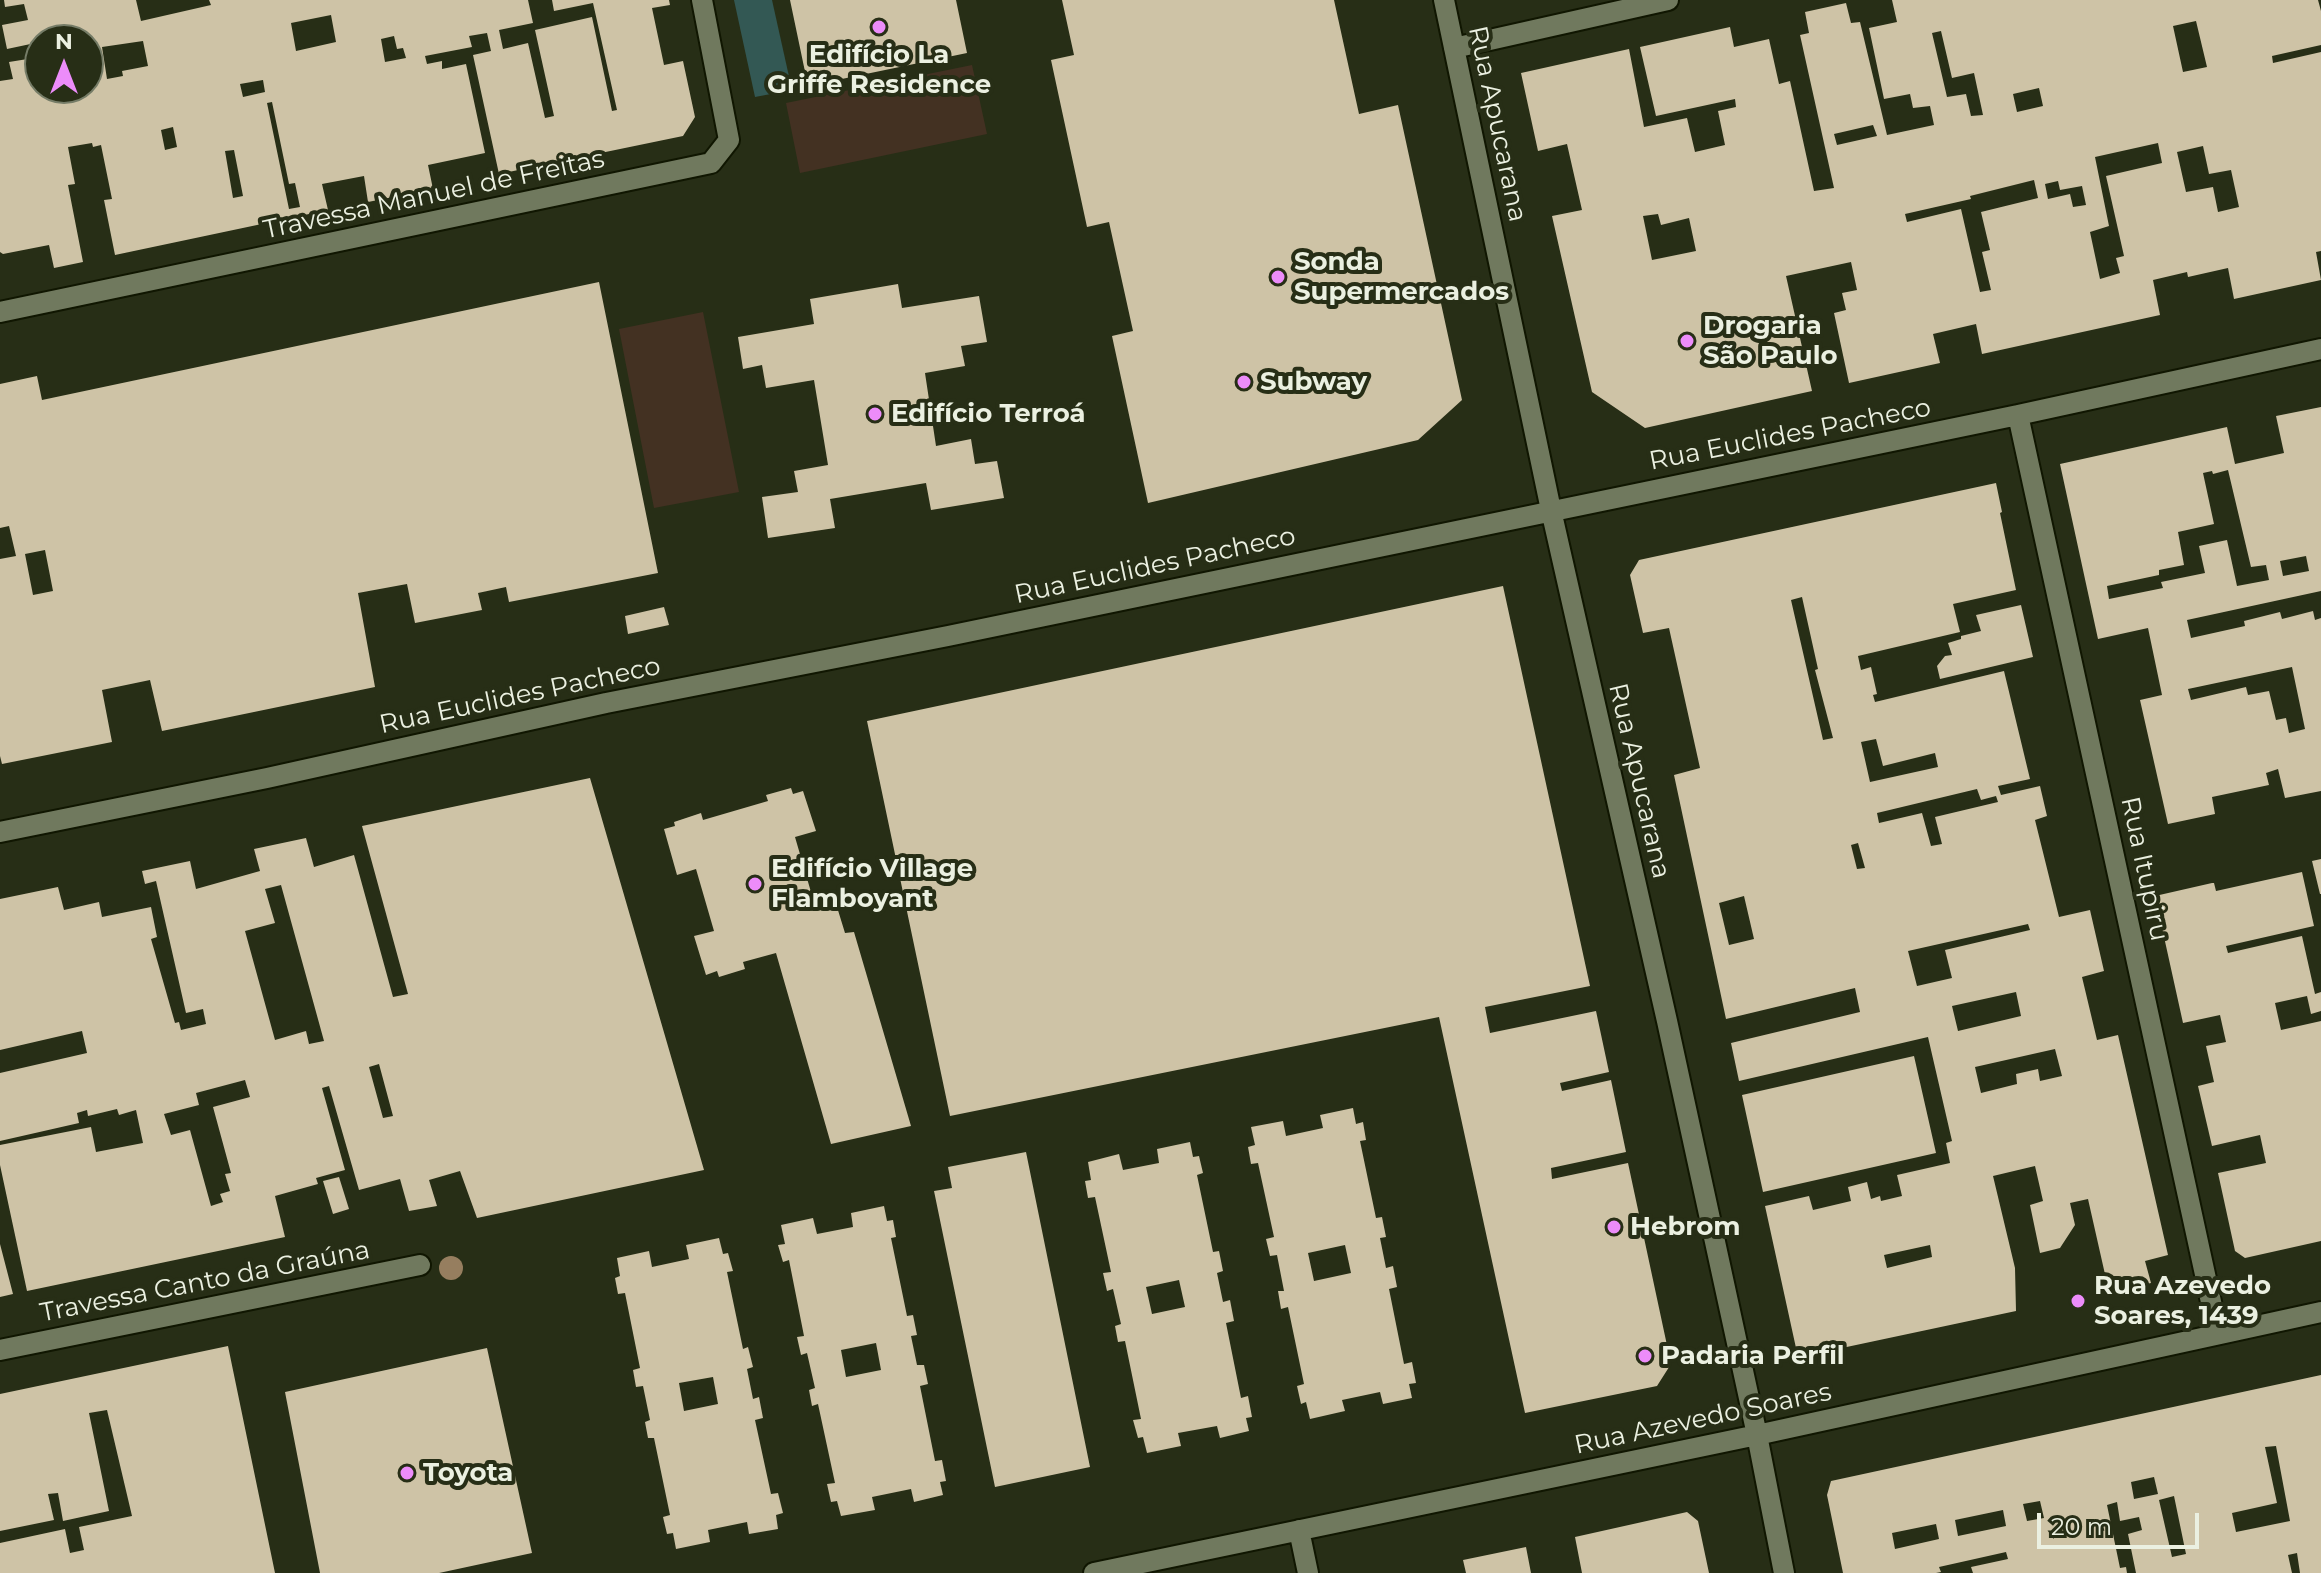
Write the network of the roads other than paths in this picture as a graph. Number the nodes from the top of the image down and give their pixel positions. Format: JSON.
{"nodes":[{"id":1,"x":702,"y":0,"type":"edge"},
{"id":2,"x":1444,"y":0,"type":"edge"},
{"id":3,"x":1668,"y":0,"type":"edge"},
{"id":4,"x":1454,"y":48,"type":"junction"},
{"id":5,"x":0,"y":312,"type":"edge"},
{"id":6,"x":2321,"y":349,"type":"edge"},
{"id":7,"x":2018,"y":415,"type":"junction"},
{"id":8,"x":1551,"y":510,"type":"junction"},
{"id":9,"x":0,"y":832,"type":"edge"},
{"id":10,"x":420,"y":1265,"type":"dead end"},
{"id":11,"x":2321,"y":1312,"type":"edge"},
{"id":12,"x":2218,"y":1334,"type":"junction"},
{"id":13,"x":0,"y":1350,"type":"edge"},
{"id":14,"x":1757,"y":1435,"type":"junction"},
{"id":15,"x":1299,"y":1530,"type":"junction"},
{"id":16,"x":1094,"y":1573,"type":"edge"},
{"id":17,"x":1308,"y":1573,"type":"edge"},
{"id":18,"x":1784,"y":1573,"type":"edge"}],
"edges":[{"from":1,"to":5,"type":"street","name":"Travessa Manuel de Freitas"},
{"from":2,"to":4,"type":"street","name":"Rua Apucarana"},
{"from":3,"to":4,"type":"street"},
{"from":4,"to":8,"type":"street","name":"Rua Apucarana"},
{"from":6,"to":7,"type":"street","name":"Rua Euclides Pacheco"},
{"from":7,"to":8,"type":"street","name":"Rua Euclides Pacheco"},
{"from":7,"to":12,"type":"street","name":"Rua Itupiru"},
{"from":8,"to":9,"type":"street","name":"Rua Euclides Pacheco"},
{"from":8,"to":14,"type":"street","name":"Rua Apucarana"},
{"from":10,"to":13,"type":"street","name":"Travessa Canto da Graúna"},
{"from":11,"to":12,"type":"street","name":"Rua Azevedo Soares"},
{"from":12,"to":14,"type":"street","name":"Rua Azevedo Soares"},
{"from":14,"to":15,"type":"street","name":"Rua Azevedo Soares"},
{"from":14,"to":18,"type":"street","name":"Rua Apucarana"},
{"from":15,"to":16,"type":"street","name":"Rua Azevedo Soares"},
{"from":15,"to":17,"type":"street"}]}
